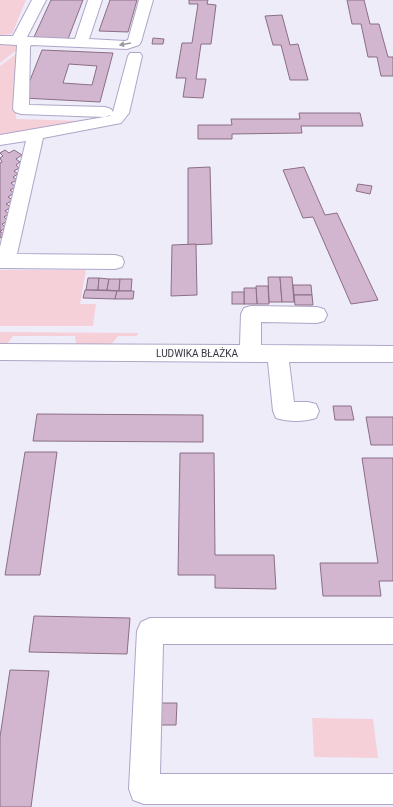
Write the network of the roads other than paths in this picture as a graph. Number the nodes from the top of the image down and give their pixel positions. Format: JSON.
{"nodes":[{"id":1,"x":39,"y":0,"type":"edge"},
{"id":2,"x":95,"y":0,"type":"edge"},
{"id":3,"x":146,"y":0,"type":"edge"},
{"id":4,"x":0,"y":40,"type":"edge"},
{"id":5,"x":22,"y":41,"type":"junction"},
{"id":6,"x":80,"y":44,"type":"junction"},
{"id":7,"x":135,"y":56,"type":"dead end"},
{"id":8,"x":120,"y":112,"type":"junction"},
{"id":9,"x":36,"y":134,"type":"junction"},
{"id":10,"x":0,"y":140,"type":"edge"},
{"id":11,"x":3,"y":261,"type":"edge"},
{"id":12,"x":115,"y":262,"type":"dead end"},
{"id":13,"x":317,"y":315,"type":"dead end"},
{"id":14,"x":0,"y":352,"type":"edge"},
{"id":15,"x":250,"y":353,"type":"junction"},
{"id":16,"x":278,"y":354,"type":"junction"},
{"id":17,"x":393,"y":354,"type":"edge"},
{"id":18,"x":308,"y":411,"type":"dead end"},
{"id":19,"x":393,"y":631,"type":"edge"},
{"id":20,"x":393,"y":789,"type":"edge"}],
"edges":[{"from":1,"to":5,"type":"street"},
{"from":2,"to":6,"type":"street"},
{"from":3,"to":6,"type":"street","one_way":true},
{"from":4,"to":5,"type":"street"},
{"from":5,"to":6,"type":"street"},
{"from":5,"to":8,"type":"street"},
{"from":7,"to":8,"type":"street"},
{"from":8,"to":9,"type":"street"},
{"from":9,"to":10,"type":"street"},
{"from":9,"to":11,"type":"street"},
{"from":11,"to":12,"type":"street"},
{"from":13,"to":15,"type":"street"},
{"from":14,"to":15,"type":"street","name":"LUDWIKA BŁAŻKA"},
{"from":15,"to":16,"type":"street","name":"LUDWIKA BŁAŻKA"},
{"from":16,"to":17,"type":"street","name":"LUDWIKA BŁAŻKA"},
{"from":16,"to":18,"type":"street"},
{"from":19,"to":20,"type":"street"}]}
